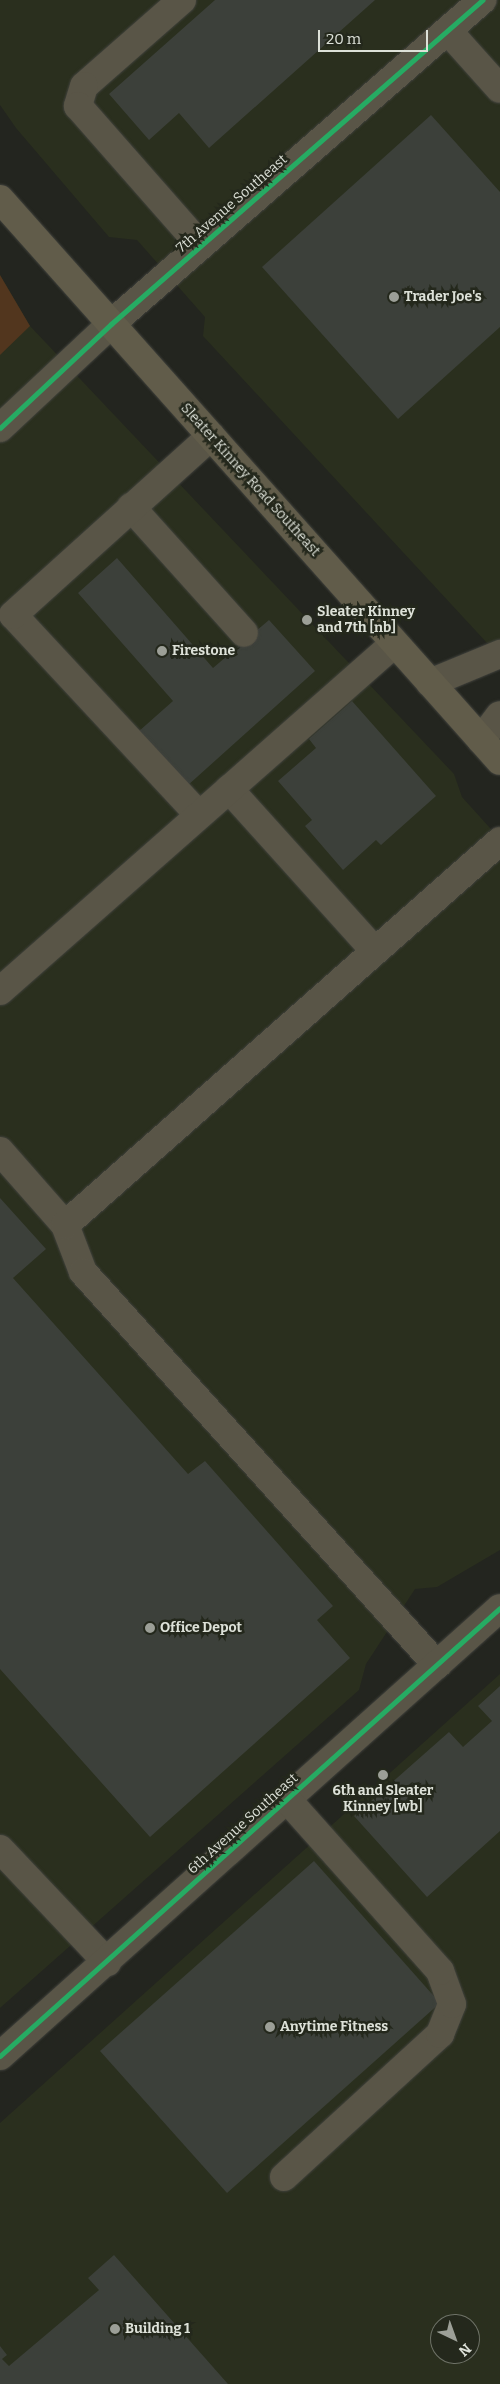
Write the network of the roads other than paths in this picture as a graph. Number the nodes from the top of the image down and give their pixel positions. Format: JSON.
{"nodes":[{"id":1,"x":182,"y":0,"type":"edge"},
{"id":2,"x":482,"y":0,"type":"edge"},
{"id":3,"x":449,"y":32,"type":"junction"},
{"id":4,"x":500,"y":88,"type":"edge"},
{"id":5,"x":0,"y":199,"type":"edge"},
{"id":6,"x":201,"y":246,"type":"junction"},
{"id":7,"x":111,"y":324,"type":"junction"},
{"id":8,"x":0,"y":428,"type":"edge"},
{"id":9,"x":211,"y":436,"type":"junction"},
{"id":10,"x":131,"y":507,"type":"junction"},
{"id":11,"x":244,"y":633,"type":"dead end"},
{"id":12,"x":395,"y":643,"type":"junction"},
{"id":13,"x":500,"y":654,"type":"edge"},
{"id":14,"x":430,"y":683,"type":"junction"},
{"id":15,"x":500,"y":715,"type":"edge"},
{"id":16,"x":482,"y":740,"type":"junction"},
{"id":17,"x":500,"y":761,"type":"edge"},
{"id":18,"x":229,"y":789,"type":"junction"},
{"id":19,"x":199,"y":815,"type":"junction"},
{"id":20,"x":500,"y":841,"type":"edge"},
{"id":21,"x":375,"y":951,"type":"junction"},
{"id":22,"x":0,"y":990,"type":"edge"},
{"id":23,"x":0,"y":1151,"type":"edge"},
{"id":24,"x":64,"y":1225,"type":"junction"},
{"id":25,"x":500,"y":1608,"type":"edge"},
{"id":26,"x":437,"y":1665,"type":"junction"},
{"id":27,"x":287,"y":1799,"type":"junction"},
{"id":28,"x":0,"y":1849,"type":"edge"},
{"id":29,"x":107,"y":1962,"type":"junction"},
{"id":30,"x":0,"y":2056,"type":"edge"},
{"id":31,"x":284,"y":2177,"type":"dead end"}],
"edges":[{"from":1,"to":6,"type":"street"},
{"from":2,"to":3,"type":"street","name":"7th Avenue Southeast"},
{"from":3,"to":4,"type":"street"},
{"from":3,"to":6,"type":"street","name":"7th Avenue Southeast"},
{"from":5,"to":7,"type":"main road","name":"Sleater Kinney Road Southeast"},
{"from":6,"to":7,"type":"street","name":"7th Avenue Southeast"},
{"from":7,"to":8,"type":"street","name":"7th Avenue Southeast"},
{"from":7,"to":9,"type":"main road","name":"Sleater Kinney Road Southeast"},
{"from":9,"to":10,"type":"street"},
{"from":9,"to":12,"type":"main road","name":"Sleater Kinney Road Southeast"},
{"from":10,"to":11,"type":"street"},
{"from":10,"to":19,"type":"street"},
{"from":12,"to":14,"type":"main road","name":"Sleater Kinney Road Southeast"},
{"from":12,"to":18,"type":"street"},
{"from":13,"to":14,"type":"street"},
{"from":14,"to":16,"type":"main road","name":"Sleater Kinney Road Southeast"},
{"from":15,"to":16,"type":"street"},
{"from":16,"to":17,"type":"main road","name":"Sleater Kinney Road Southeast"},
{"from":18,"to":19,"type":"street"},
{"from":18,"to":21,"type":"street"},
{"from":19,"to":22,"type":"street"},
{"from":20,"to":21,"type":"street"},
{"from":21,"to":24,"type":"street"},
{"from":23,"to":24,"type":"street"},
{"from":24,"to":26,"type":"street"},
{"from":25,"to":26,"type":"street","name":"6th Avenue Southeast"},
{"from":26,"to":27,"type":"street","name":"6th Avenue Southeast"},
{"from":27,"to":29,"type":"street","name":"6th Avenue Southeast"},
{"from":27,"to":31,"type":"street"},
{"from":28,"to":29,"type":"street"},
{"from":29,"to":30,"type":"street","name":"6th Avenue Southeast"}]}
